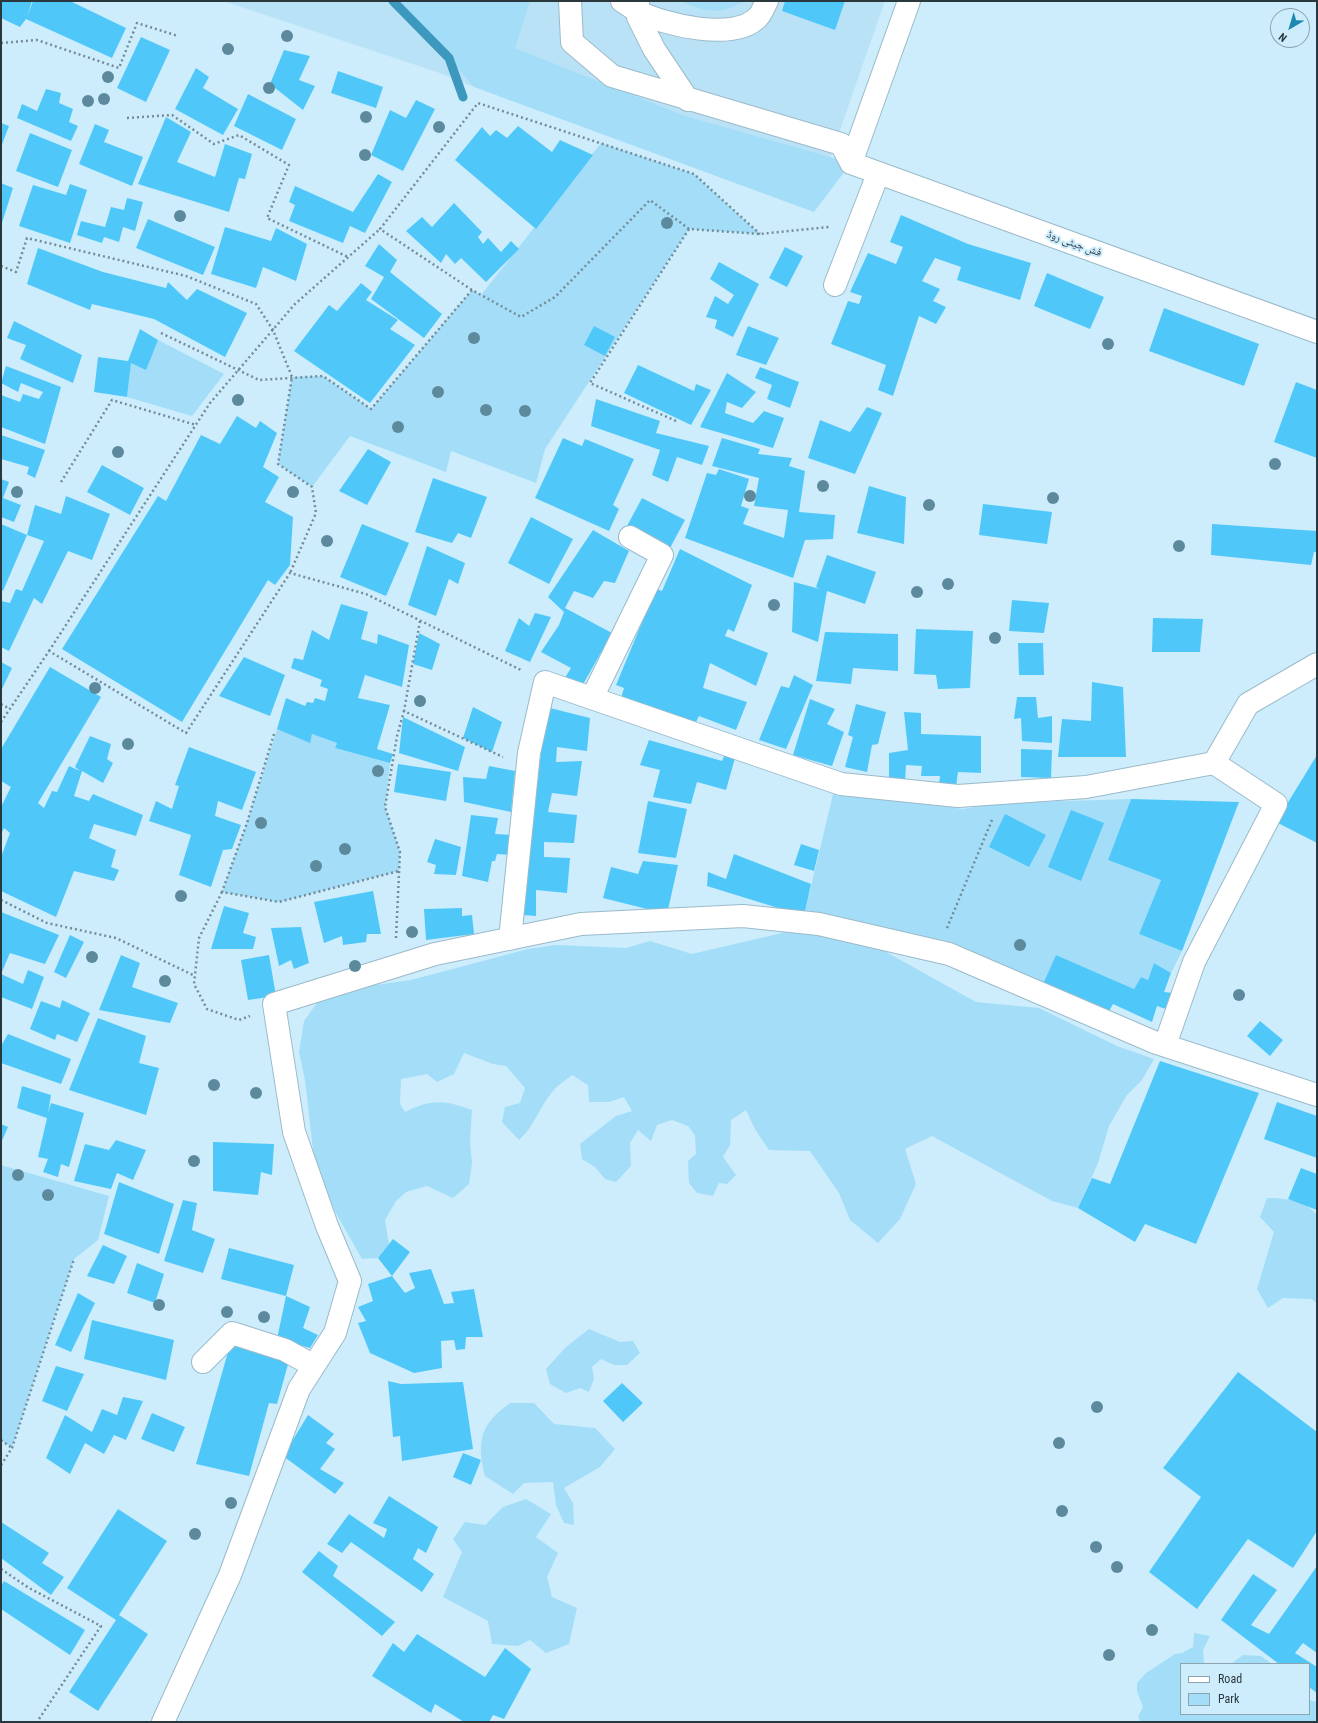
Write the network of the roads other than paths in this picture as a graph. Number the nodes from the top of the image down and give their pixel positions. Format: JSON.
{"nodes":[{"id":1,"x":570,"y":1,"type":"edge"},
{"id":2,"x":767,"y":1,"type":"edge"},
{"id":3,"x":909,"y":1,"type":"edge"},
{"id":4,"x":632,"y":4,"type":"edge"},
{"id":5,"x":688,"y":100,"type":"junction"},
{"id":6,"x":851,"y":163,"type":"junction"},
{"id":7,"x":878,"y":174,"type":"junction"},
{"id":8,"x":835,"y":285,"type":"dead end"},
{"id":9,"x":1317,"y":332,"type":"edge"},
{"id":10,"x":630,"y":538,"type":"dead end"},
{"id":11,"x":1317,"y":664,"type":"edge"},
{"id":12,"x":592,"y":698,"type":"junction"},
{"id":13,"x":1214,"y":764,"type":"junction"},
{"id":14,"x":510,"y":938,"type":"junction"},
{"id":15,"x":1165,"y":1045,"type":"junction"},
{"id":16,"x":1317,"y":1095,"type":"edge"},
{"id":17,"x":203,"y":1362,"type":"dead end"},
{"id":18,"x":314,"y":1366,"type":"junction"},
{"id":19,"x":164,"y":1722,"type":"edge"}],
"edges":[{"from":1,"to":5,"type":"street"},
{"from":2,"to":4,"type":"street"},
{"from":3,"to":6,"type":"street"},
{"from":4,"to":5,"type":"street"},
{"from":5,"to":6,"type":"street"},
{"from":6,"to":7,"type":"street","name":"فش جیٹی روڈ"},
{"from":7,"to":8,"type":"street"},
{"from":7,"to":9,"type":"street","name":"فش جیٹی روڈ"},
{"from":10,"to":12,"type":"street"},
{"from":11,"to":13,"type":"street"},
{"from":12,"to":13,"type":"street"},
{"from":12,"to":14,"type":"street"},
{"from":13,"to":15,"type":"street"},
{"from":14,"to":15,"type":"street"},
{"from":14,"to":18,"type":"street"},
{"from":15,"to":16,"type":"street"},
{"from":17,"to":18,"type":"street"},
{"from":18,"to":19,"type":"street"}]}
